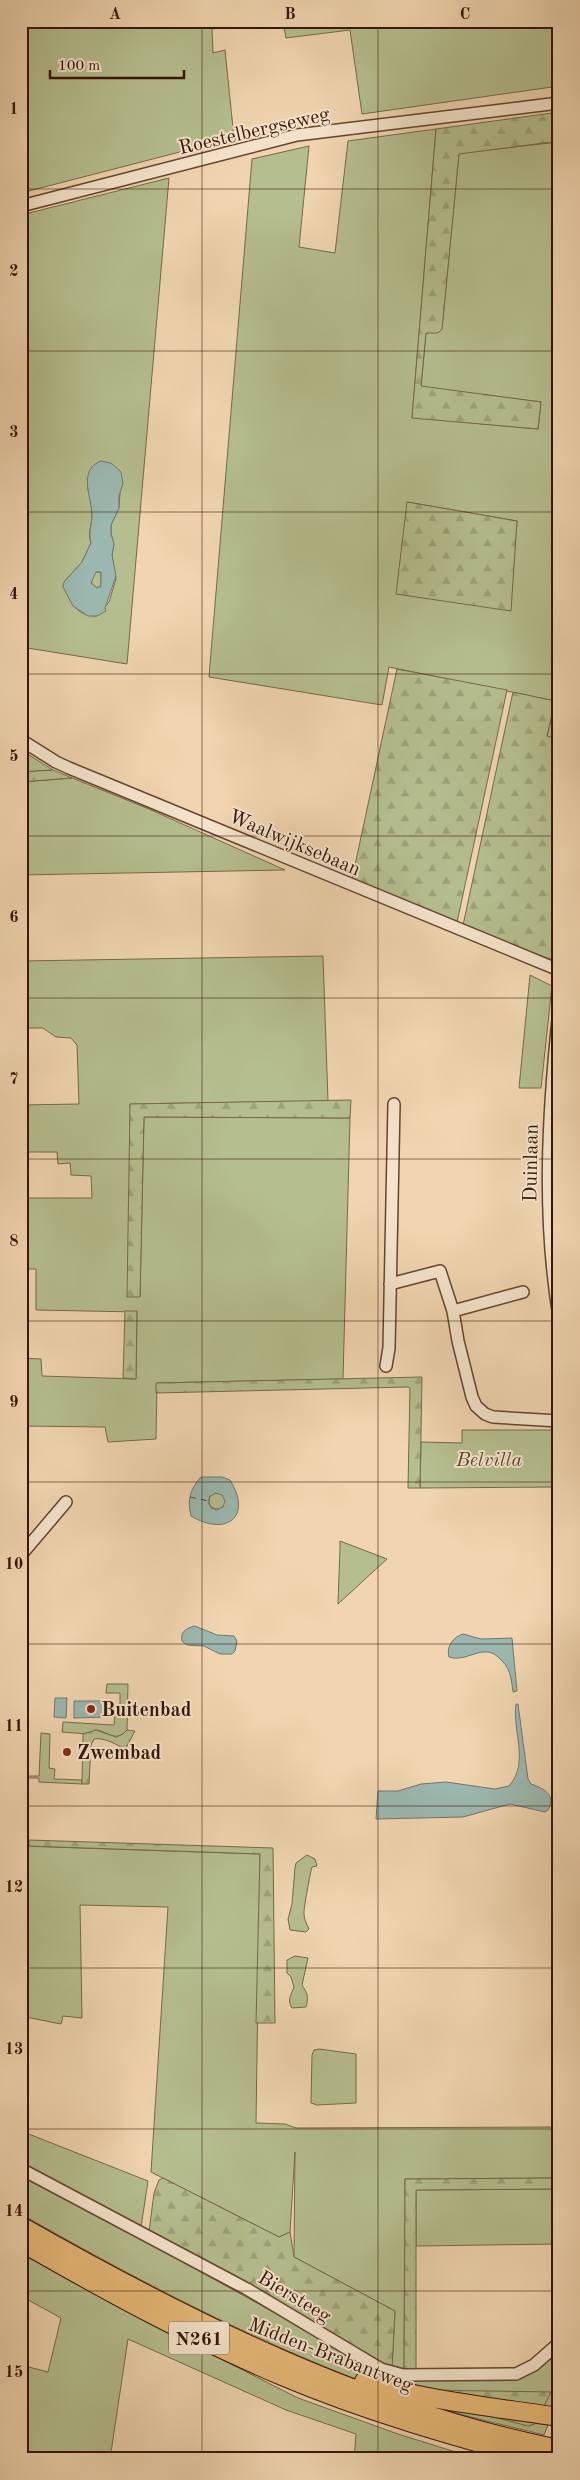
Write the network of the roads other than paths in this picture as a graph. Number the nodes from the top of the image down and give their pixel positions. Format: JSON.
{"nodes":[{"id":1,"x":559,"y":103,"type":"edge"},
{"id":2,"x":21,"y":206,"type":"edge"},
{"id":3,"x":21,"y":740,"type":"edge"},
{"id":4,"x":559,"y":970,"type":"edge"},
{"id":5,"x":559,"y":1010,"type":"edge"},
{"id":6,"x":394,"y":1104,"type":"dead end"},
{"id":7,"x":390,"y":1284,"type":"junction"},
{"id":8,"x":523,"y":1292,"type":"dead end"},
{"id":9,"x":453,"y":1311,"type":"junction"},
{"id":10,"x":559,"y":1317,"type":"edge"},
{"id":11,"x":386,"y":1366,"type":"dead end"},
{"id":12,"x":559,"y":1422,"type":"edge"},
{"id":13,"x":66,"y":1502,"type":"dead end"},
{"id":14,"x":21,"y":1555,"type":"edge"},
{"id":15,"x":21,"y":2169,"type":"edge"},
{"id":16,"x":21,"y":2226,"type":"edge"},
{"id":17,"x":21,"y":2242,"type":"edge"},
{"id":18,"x":559,"y":2343,"type":"edge"},
{"id":19,"x":262,"y":2352,"type":"junction"},
{"id":20,"x":559,"y":2417,"type":"edge"},
{"id":21,"x":559,"y":2449,"type":"edge"},
{"id":22,"x":538,"y":2459,"type":"edge"}],
"edges":[{"from":1,"to":2,"type":"street","name":"Roestelbergseweg"},
{"from":3,"to":4,"type":"street","name":"Waalwijksebaan"},
{"from":5,"to":10,"type":"street","name":"Duinlaan"},
{"from":6,"to":7,"type":"street"},
{"from":7,"to":9,"type":"street"},
{"from":7,"to":11,"type":"street"},
{"from":8,"to":9,"type":"street"},
{"from":9,"to":12,"type":"street"},
{"from":13,"to":14,"type":"street"},
{"from":15,"to":18,"type":"street","name":"Biersteeg"},
{"from":16,"to":19,"type":"highway","name":"Midden-Brabantweg","number":"N261"},
{"from":17,"to":22,"type":"highway","name":"Midden-Brabantweg","number":"N261"},
{"from":19,"to":20,"type":"highway","number":"N261"},
{"from":19,"to":21,"type":"highway","name":"Midden-Brabantweg","number":"N261"}]}
